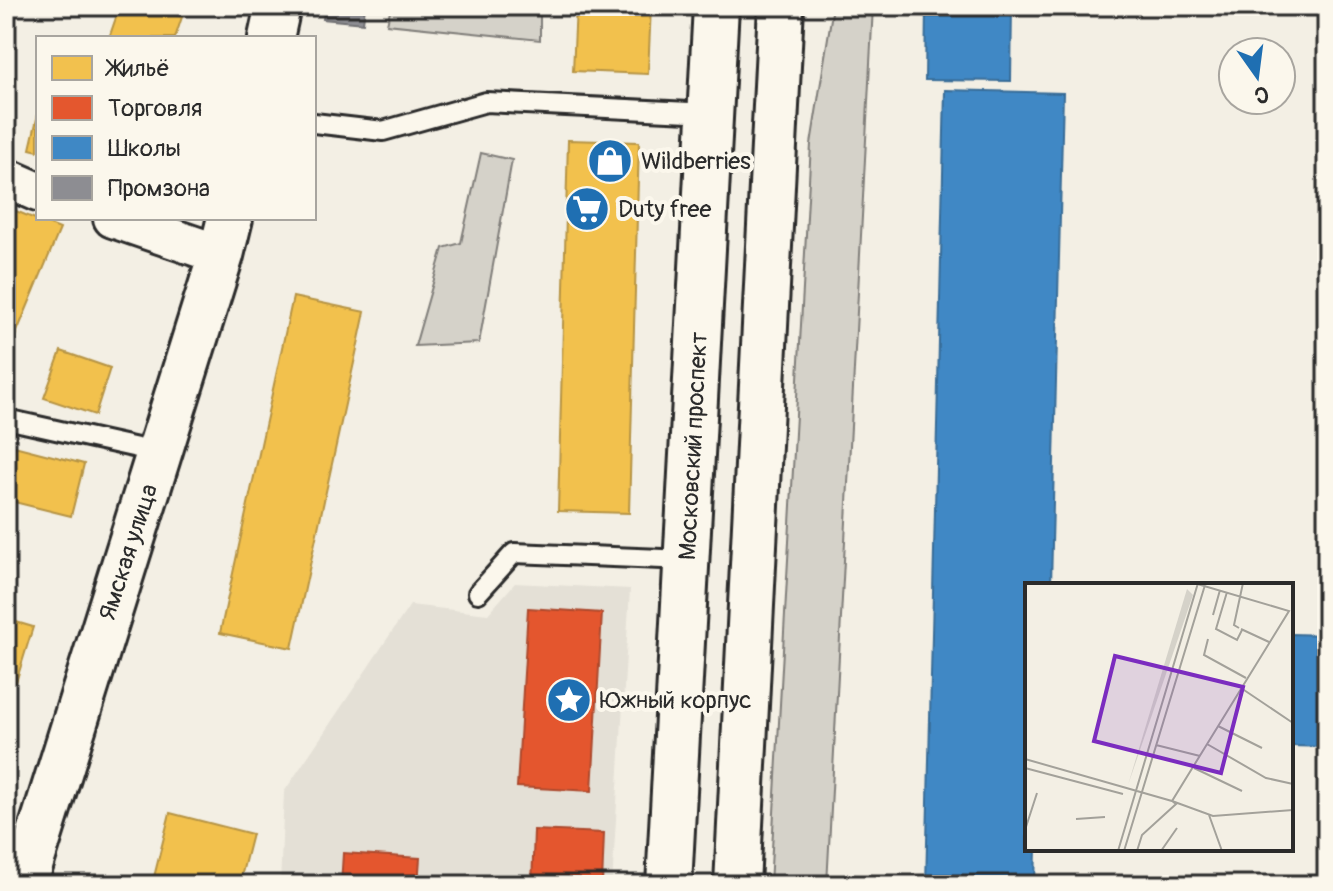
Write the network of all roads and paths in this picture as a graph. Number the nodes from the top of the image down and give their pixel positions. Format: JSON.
{"nodes":[{"id":1,"x":278,"y":6,"type":"edge"},
{"id":2,"x":716,"y":6,"type":"edge"},
{"id":3,"x":781,"y":6,"type":"edge"},
{"id":4,"x":271,"y":36,"type":"edge"},
{"id":5,"x":710,"y":113,"type":"junction"},
{"id":6,"x":316,"y":123,"type":"edge"},
{"id":7,"x":6,"y":178,"type":"edge"},
{"id":8,"x":36,"y":191,"type":"edge"},
{"id":9,"x":125,"y":220,"type":"edge"},
{"id":10,"x":226,"y":237,"type":"edge"},
{"id":11,"x":6,"y":419,"type":"edge"},
{"id":12,"x":160,"y":453,"type":"junction"},
{"id":13,"x":687,"y":560,"type":"junction"},
{"id":14,"x":478,"y":593,"type":"dead end"},
{"id":15,"x":18,"y":881,"type":"edge"},
{"id":16,"x":669,"y":885,"type":"edge"},
{"id":17,"x":737,"y":885,"type":"edge"}],
"edges":[{"from":1,"to":4,"type":"main road"},
{"from":2,"to":5,"type":"main road","name":"Московский проспект"},
{"from":3,"to":17,"type":"main road"},
{"from":5,"to":6,"type":"lane"},
{"from":5,"to":13,"type":"main road","name":"Московский проспект"},
{"from":7,"to":8,"type":"street"},
{"from":9,"to":10,"type":"street"},
{"from":10,"to":12,"type":"main road","name":"Ямская улица"},
{"from":11,"to":12,"type":"lane"},
{"from":12,"to":15,"type":"main road","name":"Ямская улица"},
{"from":13,"to":14,"type":"lane"},
{"from":13,"to":16,"type":"main road","name":"Московский проспект"}]}
